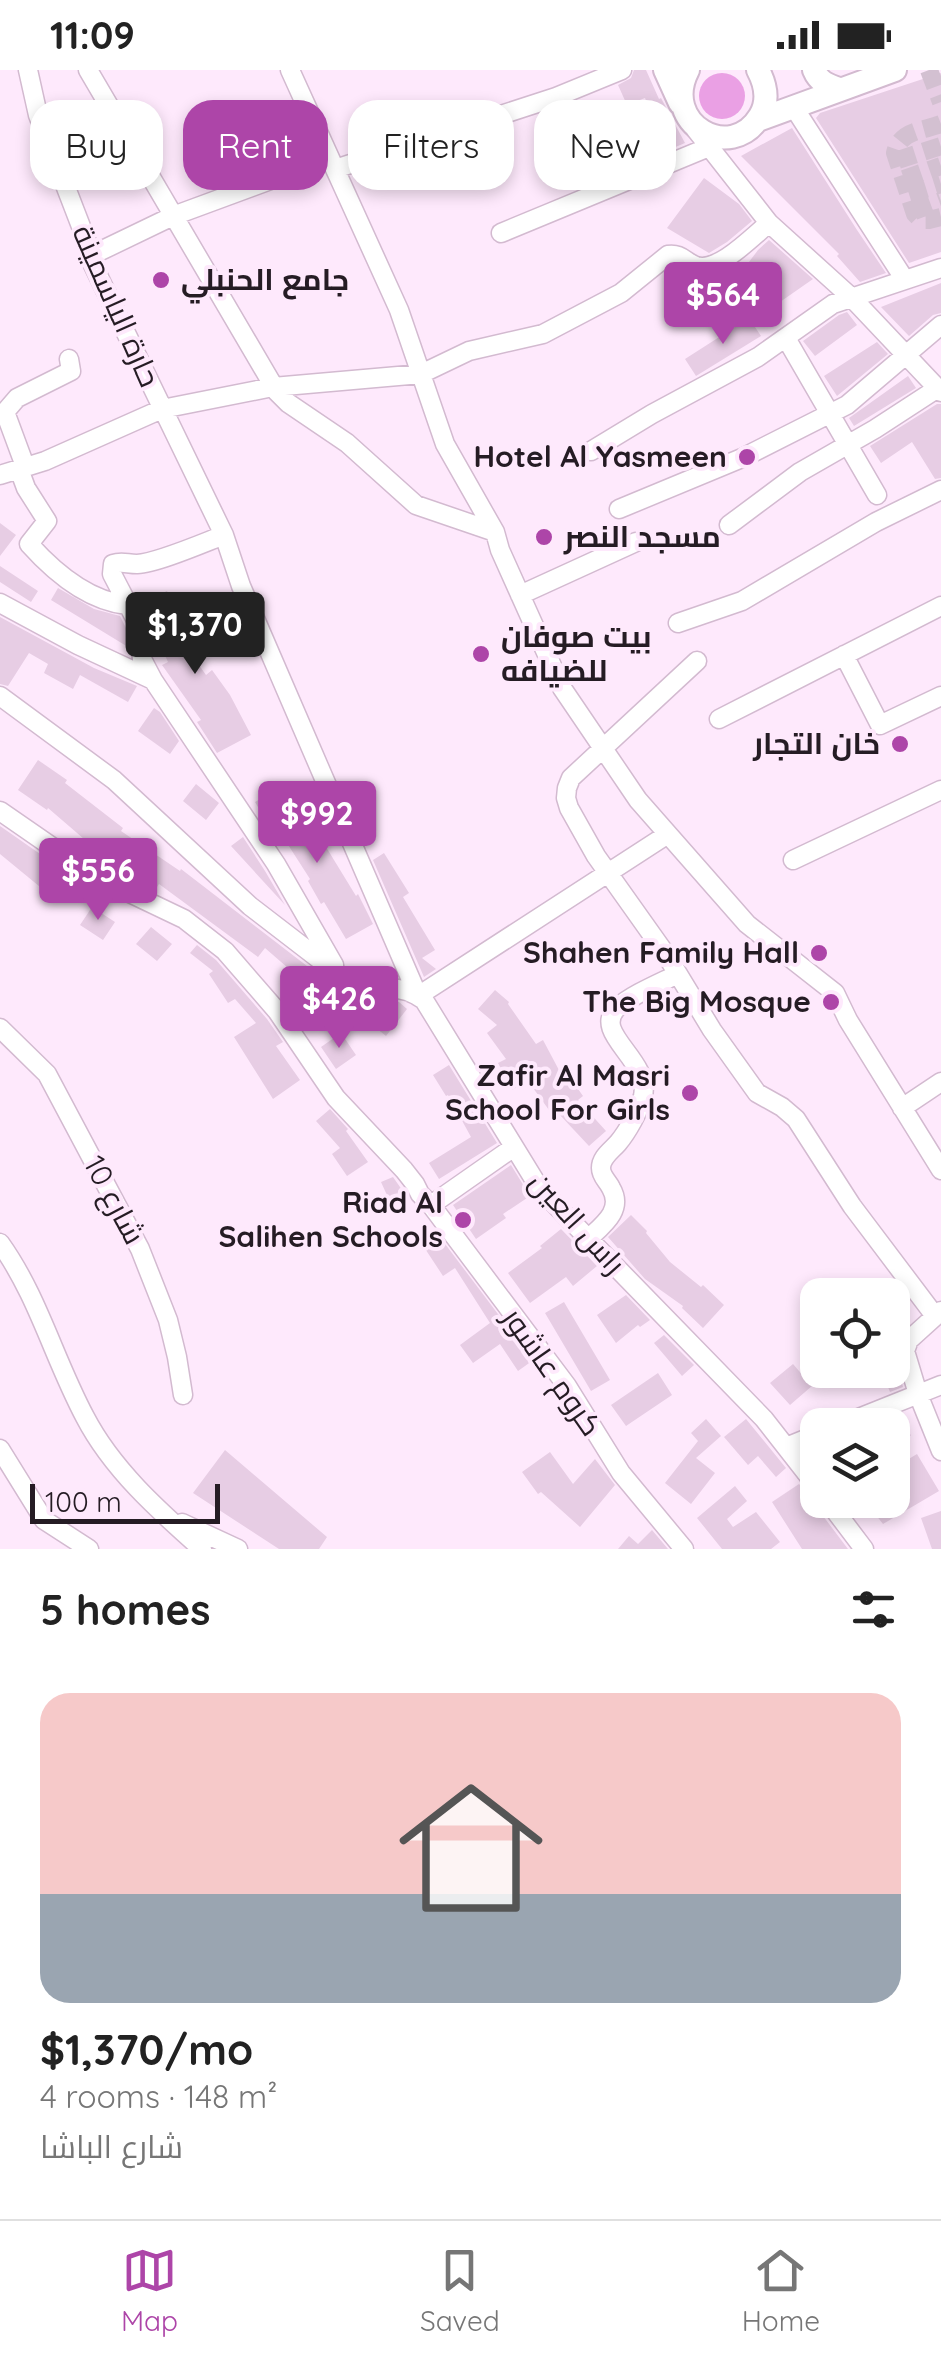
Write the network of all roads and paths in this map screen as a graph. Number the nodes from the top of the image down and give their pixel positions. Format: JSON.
{"nodes":[{"id":1,"x":28,"y":70,"type":"edge"},
{"id":2,"x":88,"y":70,"type":"edge"},
{"id":3,"x":290,"y":70,"type":"edge"},
{"id":4,"x":622,"y":70,"type":"edge"},
{"id":5,"x":665,"y":70,"type":"edge"},
{"id":6,"x":688,"y":70,"type":"edge"},
{"id":7,"x":758,"y":70,"type":"edge"},
{"id":8,"x":814,"y":70,"type":"edge"},
{"id":9,"x":895,"y":70,"type":"edge"},
{"id":10,"x":839,"y":90,"type":"junction"},
{"id":11,"x":794,"y":106,"type":"junction"},
{"id":12,"x":687,"y":117,"type":"junction"},
{"id":13,"x":758,"y":120,"type":"junction"},
{"id":14,"x":710,"y":146,"type":"junction"},
{"id":15,"x":333,"y":164,"type":"junction"},
{"id":16,"x":174,"y":216,"type":"junction"},
{"id":17,"x":769,"y":223,"type":"junction"},
{"id":18,"x":501,"y":232,"type":"dead end"},
{"id":19,"x":92,"y":256,"type":"junction"},
{"id":20,"x":941,"y":268,"type":"edge"},
{"id":21,"x":905,"y":280,"type":"junction"},
{"id":22,"x":852,"y":298,"type":"junction"},
{"id":23,"x":941,"y":325,"type":"edge"},
{"id":24,"x":786,"y":338,"type":"junction"},
{"id":25,"x":906,"y":356,"type":"junction"},
{"id":26,"x":68,"y":358,"type":"dead end"},
{"id":27,"x":421,"y":374,"type":"junction"},
{"id":28,"x":273,"y":387,"type":"junction"},
{"id":29,"x":939,"y":390,"type":"edge"},
{"id":30,"x":162,"y":409,"type":"junction"},
{"id":31,"x":829,"y":414,"type":"junction"},
{"id":32,"x":847,"y":445,"type":"junction"},
{"id":33,"x":591,"y":450,"type":"dead end"},
{"id":34,"x":22,"y":467,"type":"junction"},
{"id":35,"x":0,"y":475,"type":"edge"},
{"id":36,"x":941,"y":490,"type":"edge"},
{"id":37,"x":877,"y":495,"type":"dead end"},
{"id":38,"x":619,"y":509,"type":"dead end"},
{"id":39,"x":728,"y":525,"type":"dead end"},
{"id":40,"x":495,"y":532,"type":"junction"},
{"id":41,"x":224,"y":535,"type":"junction"},
{"id":42,"x":636,"y":542,"type":"dead end"},
{"id":43,"x":520,"y":595,"type":"junction"},
{"id":44,"x":0,"y":603,"type":"edge"},
{"id":45,"x":127,"y":604,"type":"junction"},
{"id":46,"x":941,"y":606,"type":"edge"},
{"id":47,"x":678,"y":623,"type":"dead end"},
{"id":48,"x":844,"y":655,"type":"junction"},
{"id":49,"x":697,"y":661,"type":"dead end"},
{"id":50,"x":153,"y":680,"type":"junction"},
{"id":51,"x":0,"y":696,"type":"edge"},
{"id":52,"x":941,"y":696,"type":"edge"},
{"id":53,"x":719,"y":719,"type":"dead end"},
{"id":54,"x":604,"y":750,"type":"junction"},
{"id":55,"x":941,"y":790,"type":"edge"},
{"id":56,"x":0,"y":811,"type":"edge"},
{"id":57,"x":668,"y":834,"type":"junction"},
{"id":58,"x":793,"y":860,"type":"dead end"},
{"id":59,"x":608,"y":873,"type":"junction"},
{"id":60,"x":678,"y":974,"type":"junction"},
{"id":61,"x":341,"y":976,"type":"junction"},
{"id":62,"x":412,"y":993,"type":"junction"},
{"id":63,"x":0,"y":1028,"type":"edge"},
{"id":64,"x":941,"y":1082,"type":"edge"},
{"id":65,"x":902,"y":1108,"type":"junction"},
{"id":66,"x":514,"y":1147,"type":"junction"},
{"id":67,"x":941,"y":1170,"type":"edge"},
{"id":68,"x":425,"y":1200,"type":"junction"},
{"id":69,"x":588,"y":1239,"type":"junction"},
{"id":70,"x":0,"y":1243,"type":"edge"},
{"id":71,"x":938,"y":1313,"type":"edge"},
{"id":72,"x":941,"y":1385,"type":"edge"},
{"id":73,"x":918,"y":1394,"type":"junction"},
{"id":74,"x":182,"y":1396,"type":"dead end"},
{"id":75,"x":883,"y":1408,"type":"edge"},
{"id":76,"x":800,"y":1441,"type":"edge"},
{"id":77,"x":786,"y":1447,"type":"junction"},
{"id":78,"x":0,"y":1449,"type":"edge"},
{"id":79,"x":941,"y":1451,"type":"edge"},
{"id":80,"x":800,"y":1465,"type":"edge"},
{"id":81,"x":168,"y":1517,"type":"junction"},
{"id":82,"x":840,"y":1518,"type":"edge"},
{"id":83,"x":89,"y":1549,"type":"edge"},
{"id":84,"x":202,"y":1549,"type":"edge"},
{"id":85,"x":238,"y":1549,"type":"edge"},
{"id":86,"x":684,"y":1549,"type":"edge"},
{"id":87,"x":864,"y":1549,"type":"edge"}],
"edges":[{"from":1,"to":19,"type":"street","name":"حارة الياسمينة"},
{"from":2,"to":16,"type":"street"},
{"from":3,"to":15,"type":"street"},
{"from":4,"to":15,"type":"street"},
{"from":5,"to":12,"type":"main road"},
{"from":6,"to":12,"type":"main road"},
{"from":7,"to":13,"type":"main road"},
{"from":8,"to":10,"type":"main road"},
{"from":9,"to":10,"type":"main road"},
{"from":10,"to":11,"type":"main road"},
{"from":11,"to":13,"type":"main road"},
{"from":11,"to":21,"type":"street"},
{"from":12,"to":13,"type":"main road"},
{"from":12,"to":14,"type":"street"},
{"from":14,"to":17,"type":"street"},
{"from":14,"to":18,"type":"street"},
{"from":15,"to":16,"type":"street"},
{"from":15,"to":27,"type":"street"},
{"from":16,"to":19,"type":"street"},
{"from":16,"to":28,"type":"street"},
{"from":17,"to":22,"type":"street"},
{"from":17,"to":27,"type":"street"},
{"from":19,"to":30,"type":"street","name":"حارة الياسمينة"},
{"from":20,"to":21,"type":"street"},
{"from":21,"to":22,"type":"street"},
{"from":22,"to":24,"type":"street"},
{"from":22,"to":25,"type":"street"},
{"from":23,"to":25,"type":"street"},
{"from":24,"to":31,"type":"street"},
{"from":24,"to":33,"type":"street"},
{"from":25,"to":29,"type":"street"},
{"from":25,"to":31,"type":"street"},
{"from":26,"to":34,"type":"street"},
{"from":27,"to":28,"type":"street"},
{"from":27,"to":40,"type":"street"},
{"from":28,"to":30,"type":"street"},
{"from":28,"to":40,"type":"street"},
{"from":29,"to":32,"type":"street"},
{"from":30,"to":34,"type":"street"},
{"from":30,"to":41,"type":"street","name":"حارة الياسمينة"},
{"from":31,"to":32,"type":"street"},
{"from":31,"to":38,"type":"street"},
{"from":32,"to":37,"type":"street"},
{"from":32,"to":39,"type":"street"},
{"from":34,"to":35,"type":"street"},
{"from":34,"to":45,"type":"street"},
{"from":36,"to":47,"type":"street"},
{"from":40,"to":43,"type":"street"},
{"from":41,"to":45,"type":"street"},
{"from":41,"to":62,"type":"street","name":"حارة الياسمينة"},
{"from":42,"to":43,"type":"street"},
{"from":43,"to":54,"type":"street"},
{"from":44,"to":50,"type":"street"},
{"from":45,"to":50,"type":"street"},
{"from":46,"to":48,"type":"street"},
{"from":48,"to":52,"type":"street"},
{"from":48,"to":53,"type":"street"},
{"from":49,"to":54,"type":"street"},
{"from":50,"to":61,"type":"street"},
{"from":51,"to":61,"type":"street"},
{"from":54,"to":57,"type":"street"},
{"from":54,"to":59,"type":"street"},
{"from":55,"to":58,"type":"street"},
{"from":56,"to":68,"type":"street","name":"كروم عاشور"},
{"from":57,"to":59,"type":"street"},
{"from":57,"to":65,"type":"street"},
{"from":59,"to":60,"type":"street"},
{"from":59,"to":62,"type":"street"},
{"from":60,"to":69,"type":"street"},
{"from":60,"to":71,"type":"street"},
{"from":61,"to":62,"type":"street"},
{"from":62,"to":66,"type":"street","name":"راس العين"},
{"from":63,"to":74,"type":"street","name":"شارع 10"},
{"from":64,"to":65,"type":"street"},
{"from":65,"to":67,"type":"street"},
{"from":66,"to":68,"type":"street"},
{"from":66,"to":69,"type":"street","name":"راس العين"},
{"from":68,"to":86,"type":"street","name":"كروم عاشور"},
{"from":69,"to":77,"type":"street","name":"راس العين"},
{"from":70,"to":81,"type":"street"},
{"from":71,"to":73,"type":"street"},
{"from":72,"to":73,"type":"street"},
{"from":73,"to":75,"type":"street"},
{"from":73,"to":79,"type":"street"},
{"from":76,"to":77,"type":"street"},
{"from":77,"to":80,"type":"street","name":"راس العين"},
{"from":78,"to":83,"type":"street"},
{"from":81,"to":84,"type":"street"},
{"from":81,"to":85,"type":"street"},
{"from":82,"to":87,"type":"street"}]}
